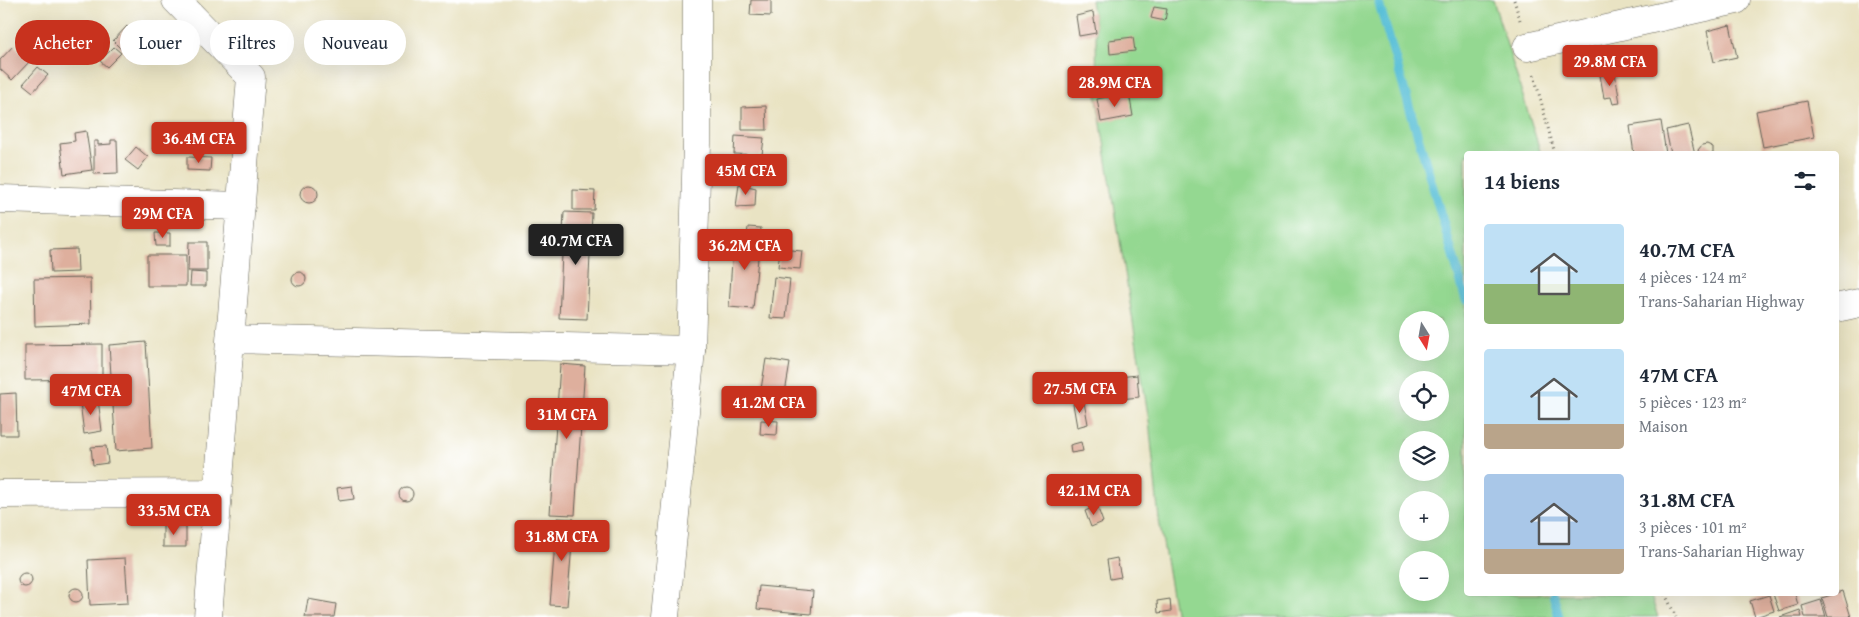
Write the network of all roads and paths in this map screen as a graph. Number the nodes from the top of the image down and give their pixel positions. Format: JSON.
{"nodes":[{"id":1,"x":176,"y":0,"type":"edge"},
{"id":2,"x":697,"y":0,"type":"edge"},
{"id":3,"x":1736,"y":0,"type":"edge"},
{"id":4,"x":1527,"y":47,"type":"dead end"},
{"id":5,"x":0,"y":199,"type":"edge"},
{"id":6,"x":241,"y":206,"type":"junction"},
{"id":7,"x":1859,"y":303,"type":"edge"},
{"id":8,"x":1839,"y":307,"type":"edge"},
{"id":9,"x":231,"y":339,"type":"junction"},
{"id":10,"x":691,"y":350,"type":"junction"},
{"id":11,"x":218,"y":493,"type":"junction"},
{"id":12,"x":0,"y":494,"type":"edge"},
{"id":13,"x":1666,"y":596,"type":"edge"},
{"id":14,"x":208,"y":617,"type":"edge"},
{"id":15,"x":665,"y":617,"type":"edge"},
{"id":16,"x":1676,"y":617,"type":"edge"}],
"edges":[{"from":1,"to":6,"type":"main road"},
{"from":2,"to":10,"type":"main road"},
{"from":3,"to":4,"type":"main road"},
{"from":5,"to":6,"type":"main road"},
{"from":6,"to":9,"type":"main road"},
{"from":7,"to":8,"type":"main road"},
{"from":9,"to":10,"type":"main road"},
{"from":9,"to":11,"type":"main road"},
{"from":10,"to":15,"type":"main road"},
{"from":11,"to":12,"type":"main road"},
{"from":11,"to":14,"type":"main road"},
{"from":13,"to":16,"type":"path"}]}
